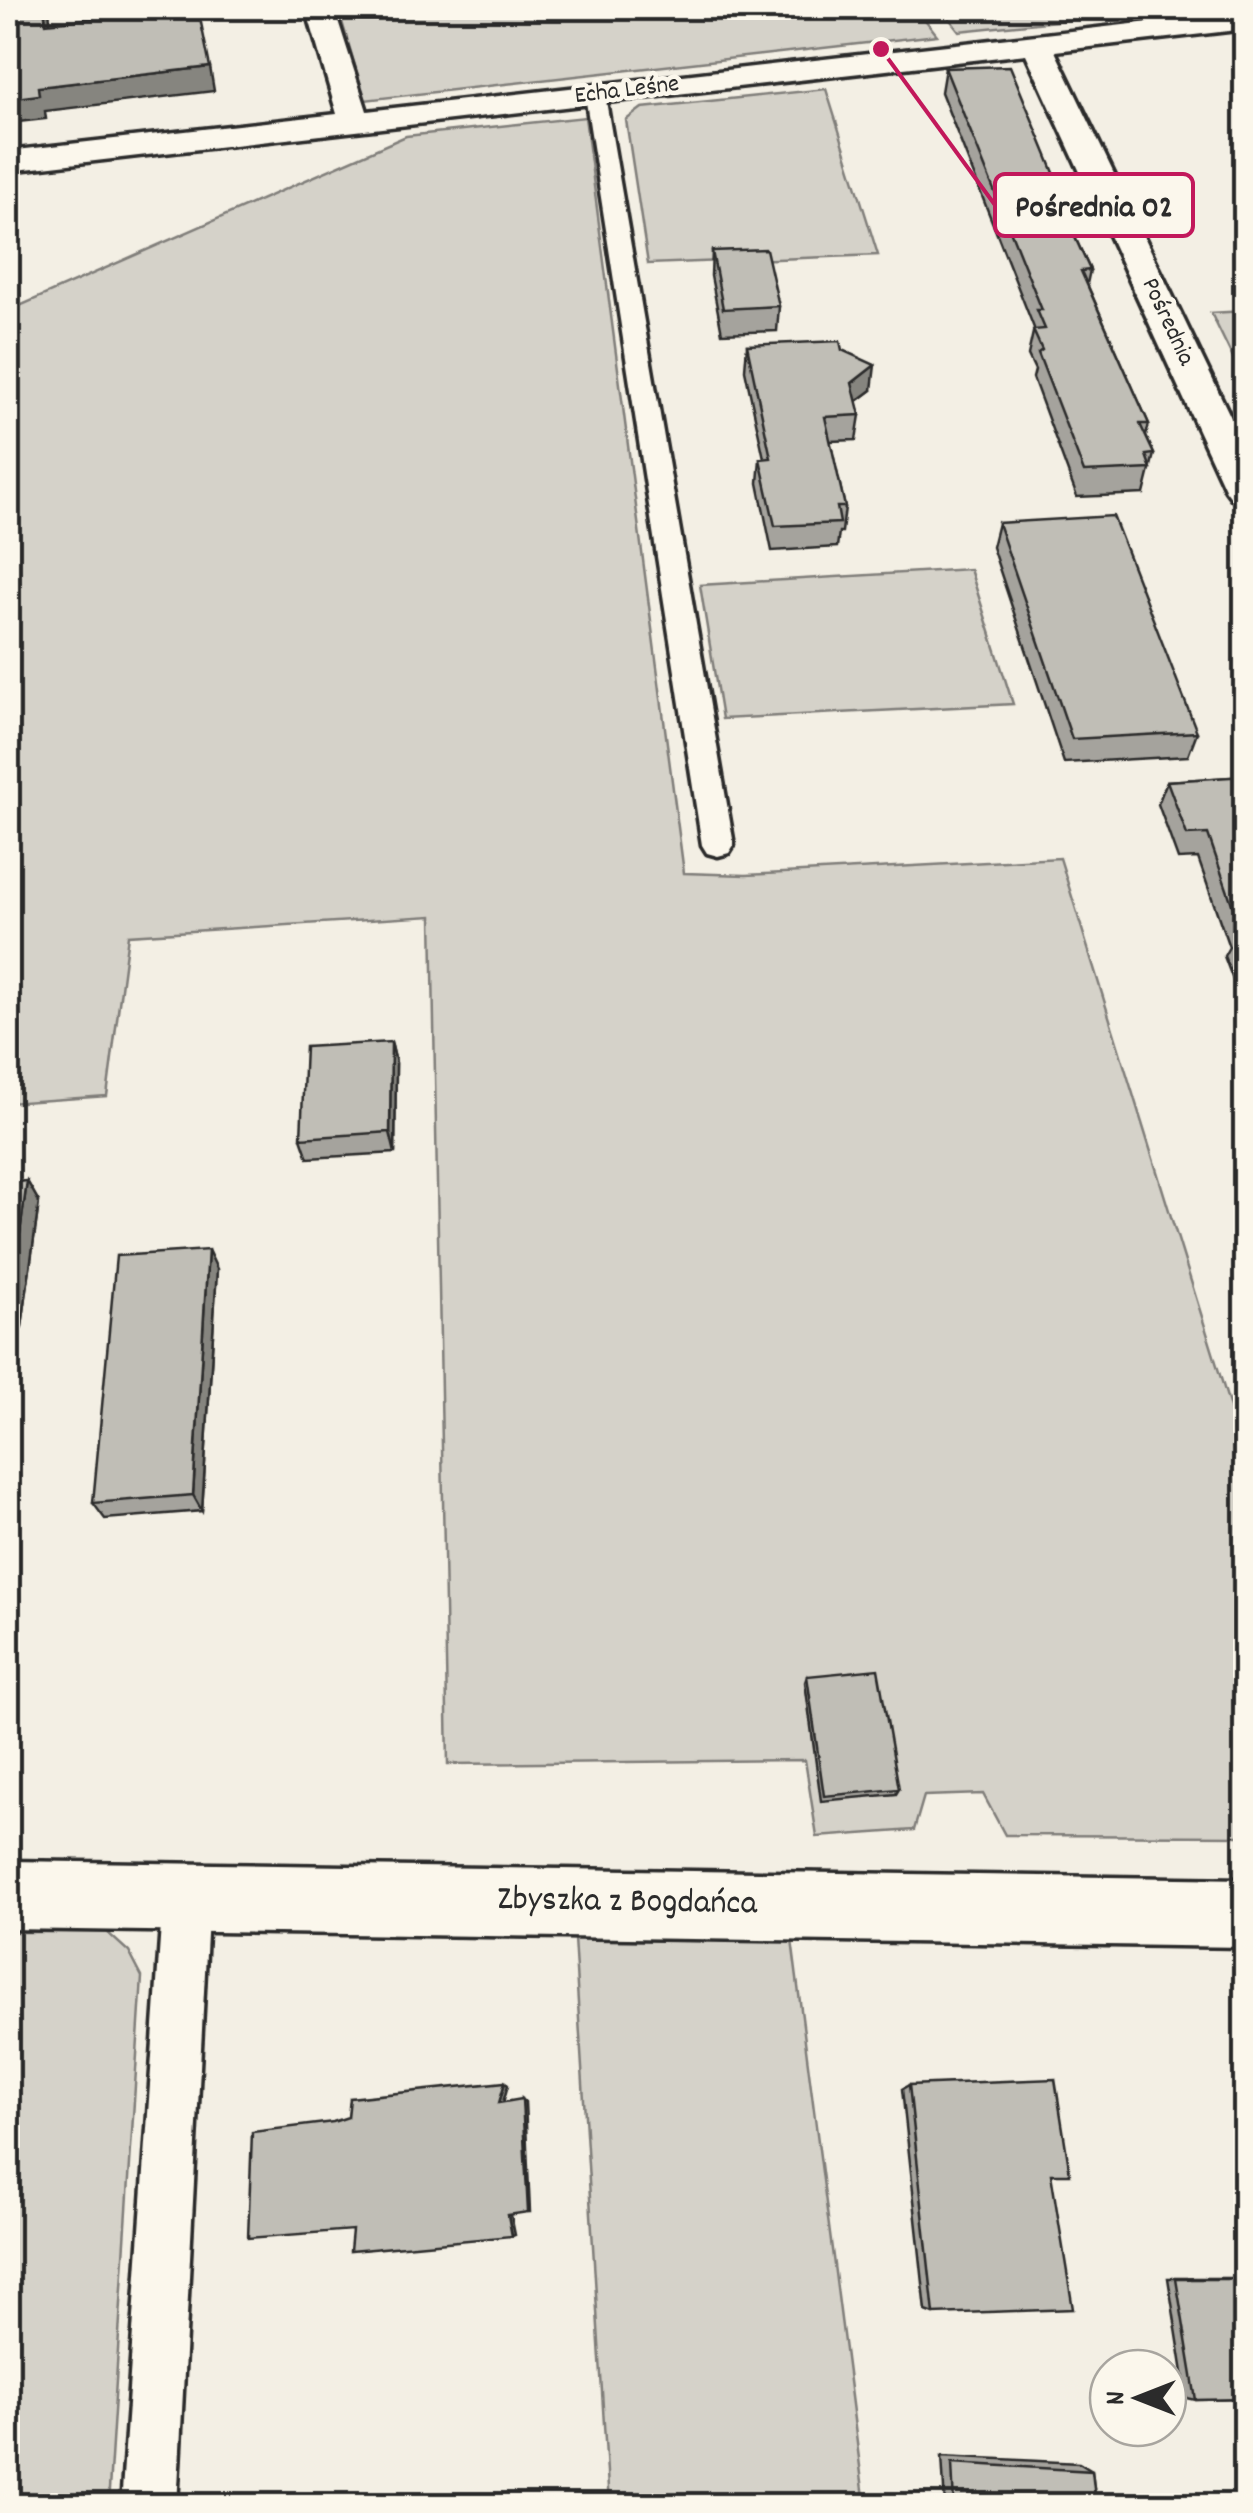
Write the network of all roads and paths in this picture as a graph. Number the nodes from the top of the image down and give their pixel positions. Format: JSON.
{"nodes":[{"id":1,"x":320,"y":8,"type":"edge"},
{"id":2,"x":1246,"y":20,"type":"edge"},
{"id":3,"x":1037,"y":45,"type":"junction"},
{"id":4,"x":595,"y":95,"type":"junction"},
{"id":5,"x":355,"y":122,"type":"junction"},
{"id":6,"x":8,"y":161,"type":"edge"},
{"id":7,"x":1246,"y":490,"type":"edge"},
{"id":8,"x":718,"y":845,"type":"dead end"},
{"id":9,"x":8,"y":1896,"type":"edge"},
{"id":10,"x":186,"y":1896,"type":"junction"},
{"id":11,"x":1246,"y":1913,"type":"edge"},
{"id":12,"x":149,"y":2506,"type":"edge"}],
"edges":[{"from":1,"to":5,"type":"street"},
{"from":2,"to":3,"type":"street","name":"Echa Leśne"},
{"from":3,"to":4,"type":"street","name":"Echa Leśne"},
{"from":3,"to":7,"type":"street","name":"Pośrednia"},
{"from":4,"to":5,"type":"street","name":"Echa Leśne"},
{"from":4,"to":8,"type":"lane"},
{"from":5,"to":6,"type":"street","name":"Echa Leśne"},
{"from":9,"to":10,"type":"street","name":"Zbyszka z Bogdańca"},
{"from":10,"to":11,"type":"street","name":"Zbyszka z Bogdańca"},
{"from":10,"to":12,"type":"lane"}]}
